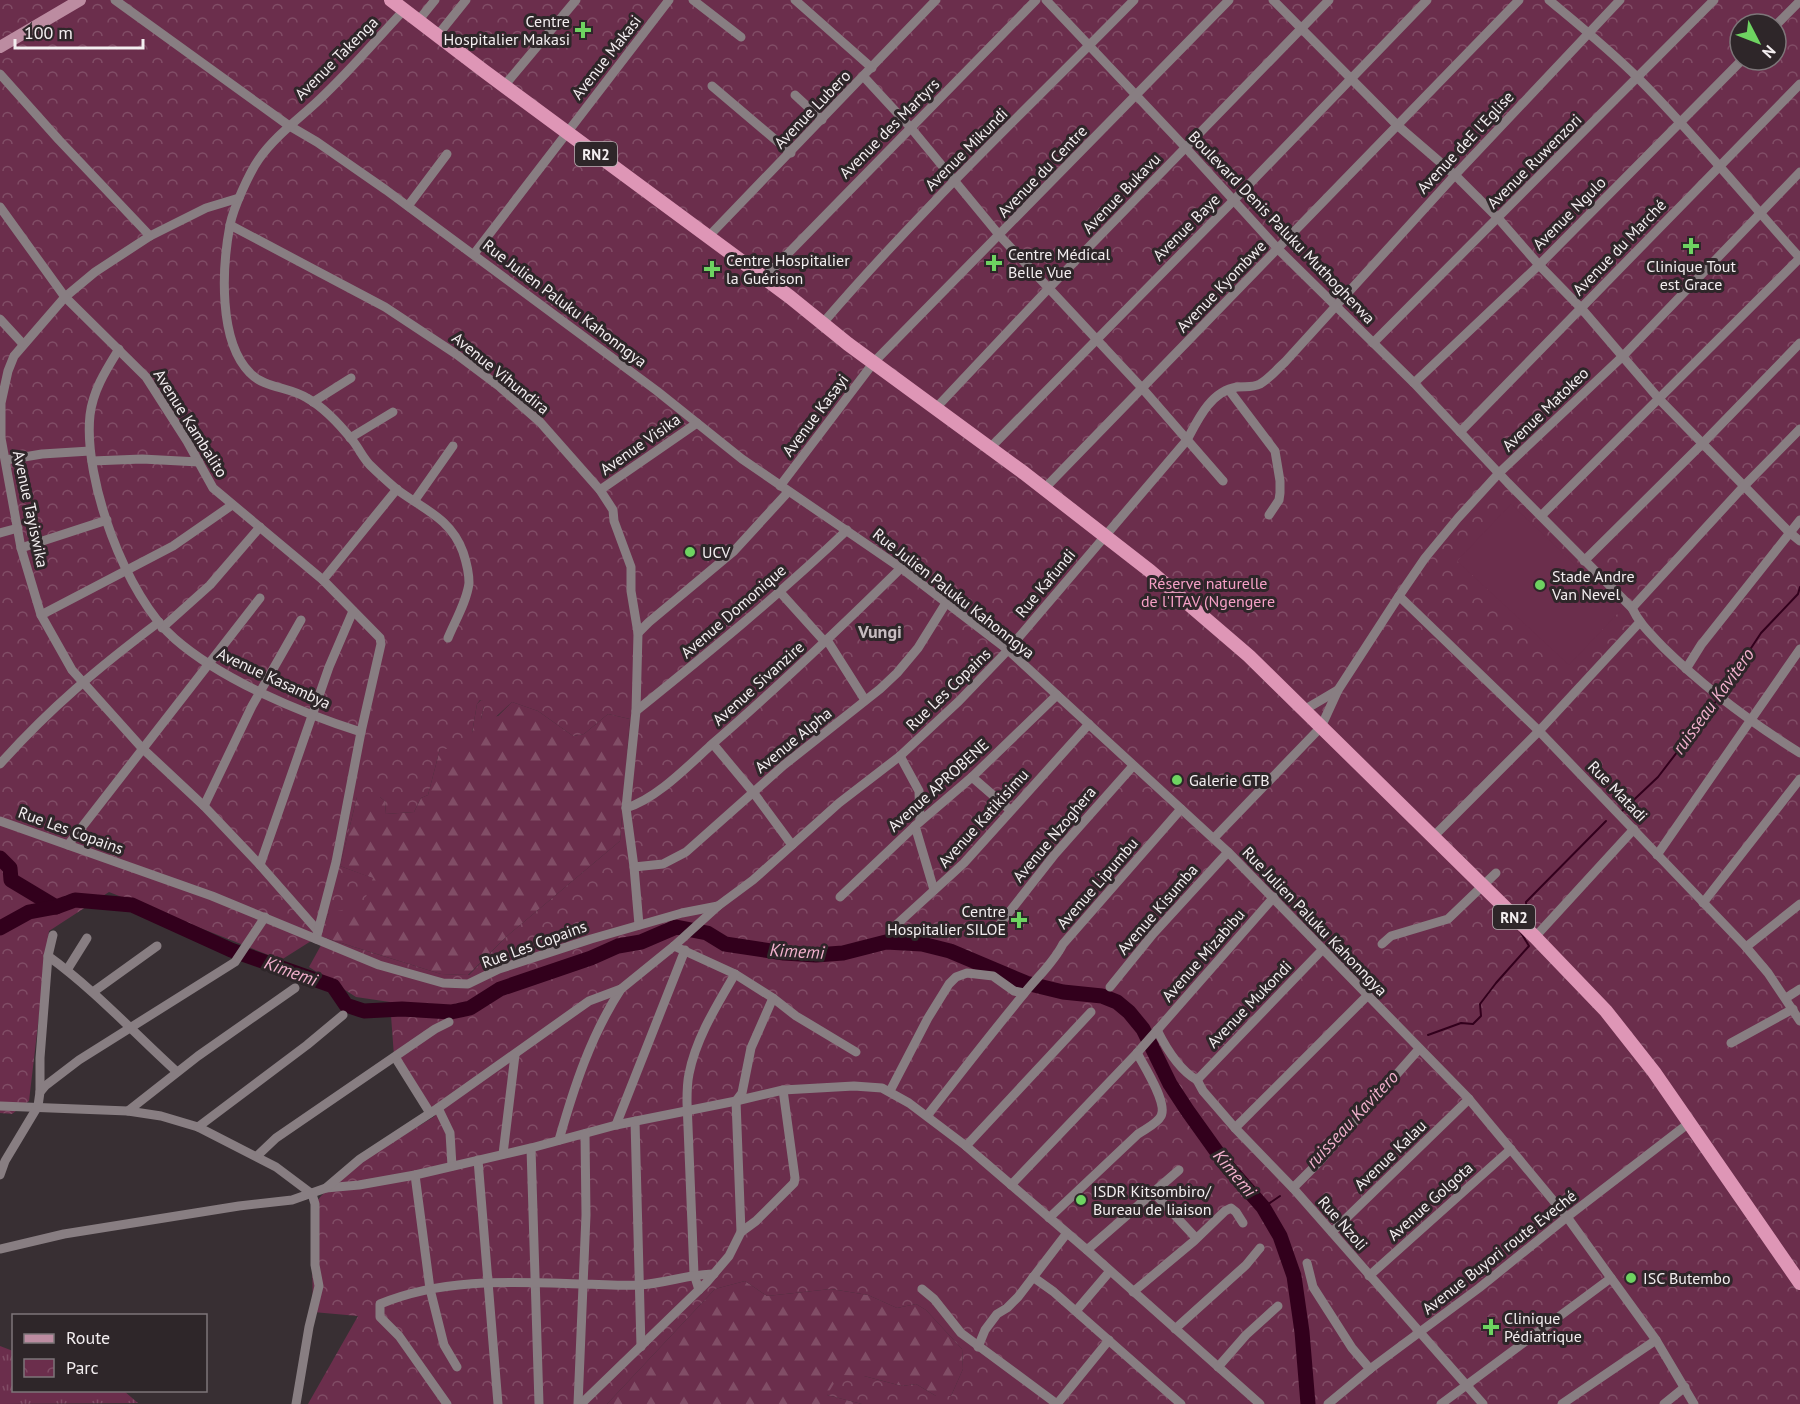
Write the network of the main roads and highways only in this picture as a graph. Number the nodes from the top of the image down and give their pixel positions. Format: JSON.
{"nodes":[{"id":1,"x":80,"y":0,"type":"edge"},
{"id":2,"x":391,"y":0,"type":"edge"},
{"id":3,"x":0,"y":47,"type":"edge"},
{"id":4,"x":1800,"y":1283,"type":"edge"}],
"edges":[{"from":1,"to":3,"type":"main road"},
{"from":2,"to":4,"type":"highway","number":"RN2"}]}
